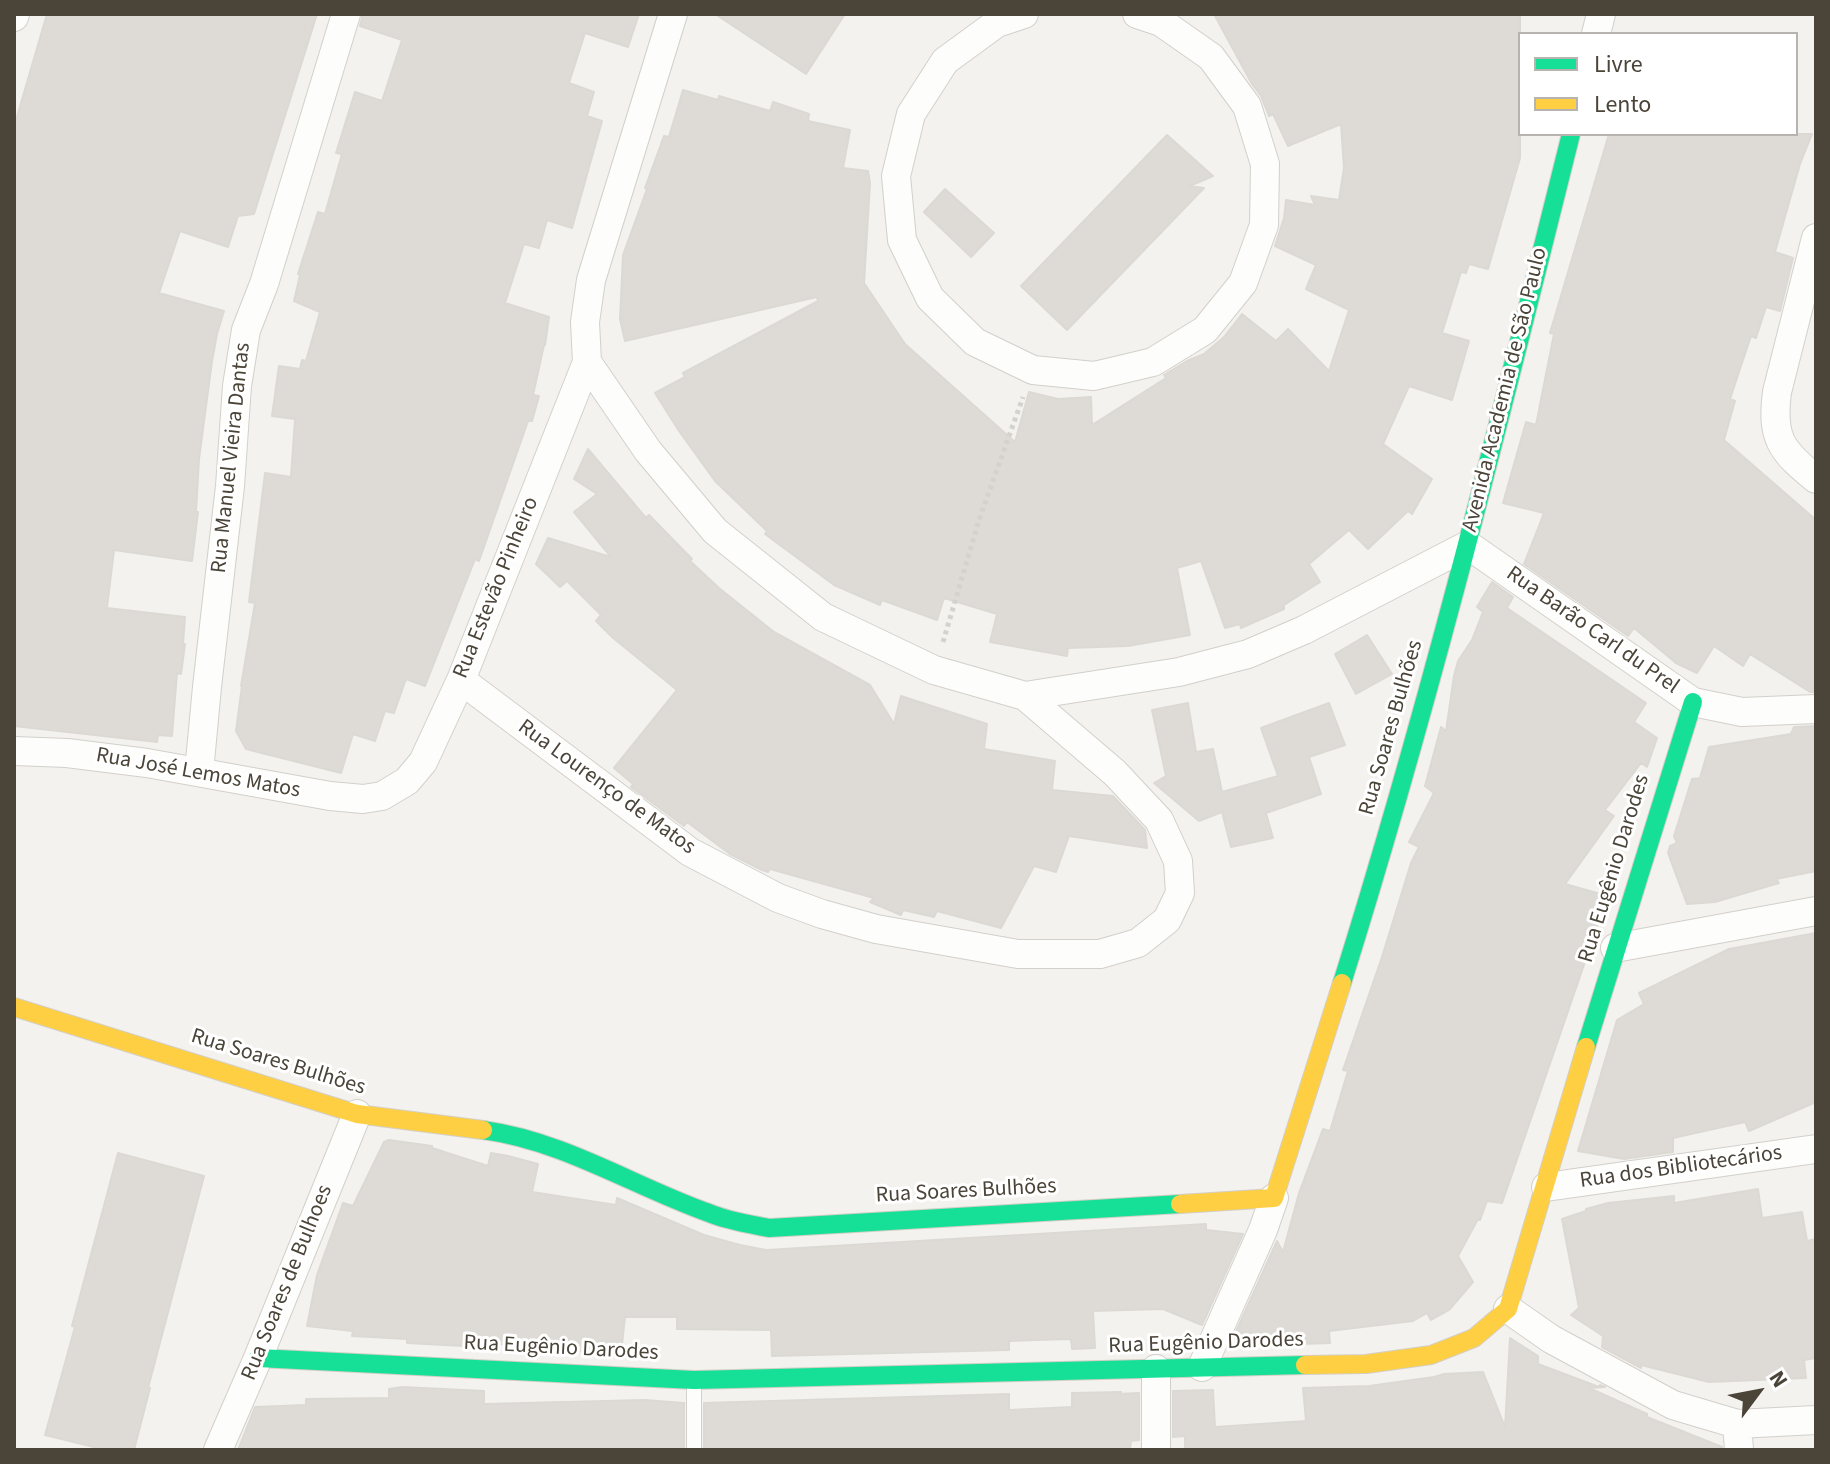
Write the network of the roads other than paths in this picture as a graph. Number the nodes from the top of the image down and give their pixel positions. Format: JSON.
{"nodes":[{"id":1,"x":346,"y":14,"type":"edge"},
{"id":2,"x":673,"y":14,"type":"edge"},
{"id":3,"x":1024,"y":14,"type":"edge"},
{"id":4,"x":1158,"y":17,"type":"edge"},
{"id":5,"x":1570,"y":136,"type":"edge"},
{"id":6,"x":1816,"y":238,"type":"edge"},
{"id":7,"x":587,"y":362,"type":"junction"},
{"id":8,"x":1816,"y":479,"type":"edge"},
{"id":9,"x":1468,"y":545,"type":"junction"},
{"id":10,"x":461,"y":680,"type":"junction"},
{"id":11,"x":1025,"y":696,"type":"junction"},
{"id":12,"x":1693,"y":702,"type":"junction"},
{"id":13,"x":1816,"y":709,"type":"edge"},
{"id":14,"x":14,"y":751,"type":"edge"},
{"id":15,"x":199,"y":772,"type":"junction"},
{"id":16,"x":382,"y":796,"type":"joint"},
{"id":17,"x":1816,"y":911,"type":"edge"},
{"id":18,"x":1615,"y":948,"type":"junction"},
{"id":19,"x":14,"y":1007,"type":"edge"},
{"id":20,"x":357,"y":1114,"type":"junction"},
{"id":21,"x":1816,"y":1149,"type":"edge"},
{"id":22,"x":1546,"y":1187,"type":"junction"},
{"id":23,"x":1274,"y":1198,"type":"junction"},
{"id":24,"x":1508,"y":1309,"type":"junction"},
{"id":25,"x":258,"y":1358,"type":"junction"},
{"id":26,"x":1202,"y":1367,"type":"junction"},
{"id":27,"x":1156,"y":1369,"type":"junction"},
{"id":28,"x":694,"y":1380,"type":"junction"},
{"id":29,"x":1816,"y":1420,"type":"edge"},
{"id":30,"x":1738,"y":1437,"type":"edge"},
{"id":31,"x":218,"y":1450,"type":"edge"},
{"id":32,"x":694,"y":1450,"type":"edge"},
{"id":33,"x":1156,"y":1450,"type":"edge"}],
"edges":[{"from":1,"to":15,"type":"street","name":"Rua Manuel Vieira Dantas"},
{"from":2,"to":7,"type":"street"},
{"from":3,"to":4,"type":"street"},
{"from":5,"to":9,"type":"street","name":"Avenida Academia de São Paulo"},
{"from":6,"to":8,"type":"street"},
{"from":7,"to":10,"type":"street","name":"Rua Estevão Pinheiro"},
{"from":7,"to":11,"type":"street","name":"Avenida Academia de São Paulo"},
{"from":9,"to":11,"type":"street","name":"Avenida Academia de São Paulo"},
{"from":9,"to":12,"type":"street","name":"Rua Barão Carl du Prel"},
{"from":9,"to":23,"type":"street","name":"Rua Soares Bulhões"},
{"from":10,"to":11,"type":"street","name":"Rua Lourenço de Matos"},
{"from":10,"to":16,"type":"street","name":"Rua Estevão Pinheiro"},
{"from":12,"to":13,"type":"street","name":"Rua Barão Carl du Prel"},
{"from":12,"to":18,"type":"street","name":"Rua Eugênio Darodes"},
{"from":14,"to":15,"type":"street","name":"Rua José Lemos Matos"},
{"from":15,"to":16,"type":"street","name":"Rua José Lemos Matos"},
{"from":17,"to":18,"type":"street"},
{"from":18,"to":22,"type":"street","name":"Rua Eugênio Darodes"},
{"from":19,"to":20,"type":"street","name":"Rua Soares Bulhões"},
{"from":20,"to":23,"type":"street","name":"Rua Soares Bulhões"},
{"from":20,"to":25,"type":"street","name":"Rua Soares de Bulhoes"},
{"from":21,"to":22,"type":"street","name":"Rua dos Bibliotecários"},
{"from":22,"to":24,"type":"street","name":"Rua Eugênio Darodes"},
{"from":23,"to":26,"type":"street"},
{"from":24,"to":26,"type":"street","name":"Rua Eugênio Darodes"},
{"from":24,"to":30,"type":"street"},
{"from":25,"to":28,"type":"street","name":"Rua Eugênio Darodes"},
{"from":25,"to":31,"type":"street","name":"Rua Soares de Bulhoes"},
{"from":26,"to":27,"type":"street","name":"Rua Eugênio Darodes"},
{"from":27,"to":28,"type":"street","name":"Rua Eugênio Darodes"},
{"from":27,"to":33,"type":"street"},
{"from":28,"to":32,"type":"lane"},
{"from":29,"to":30,"type":"street"}]}
